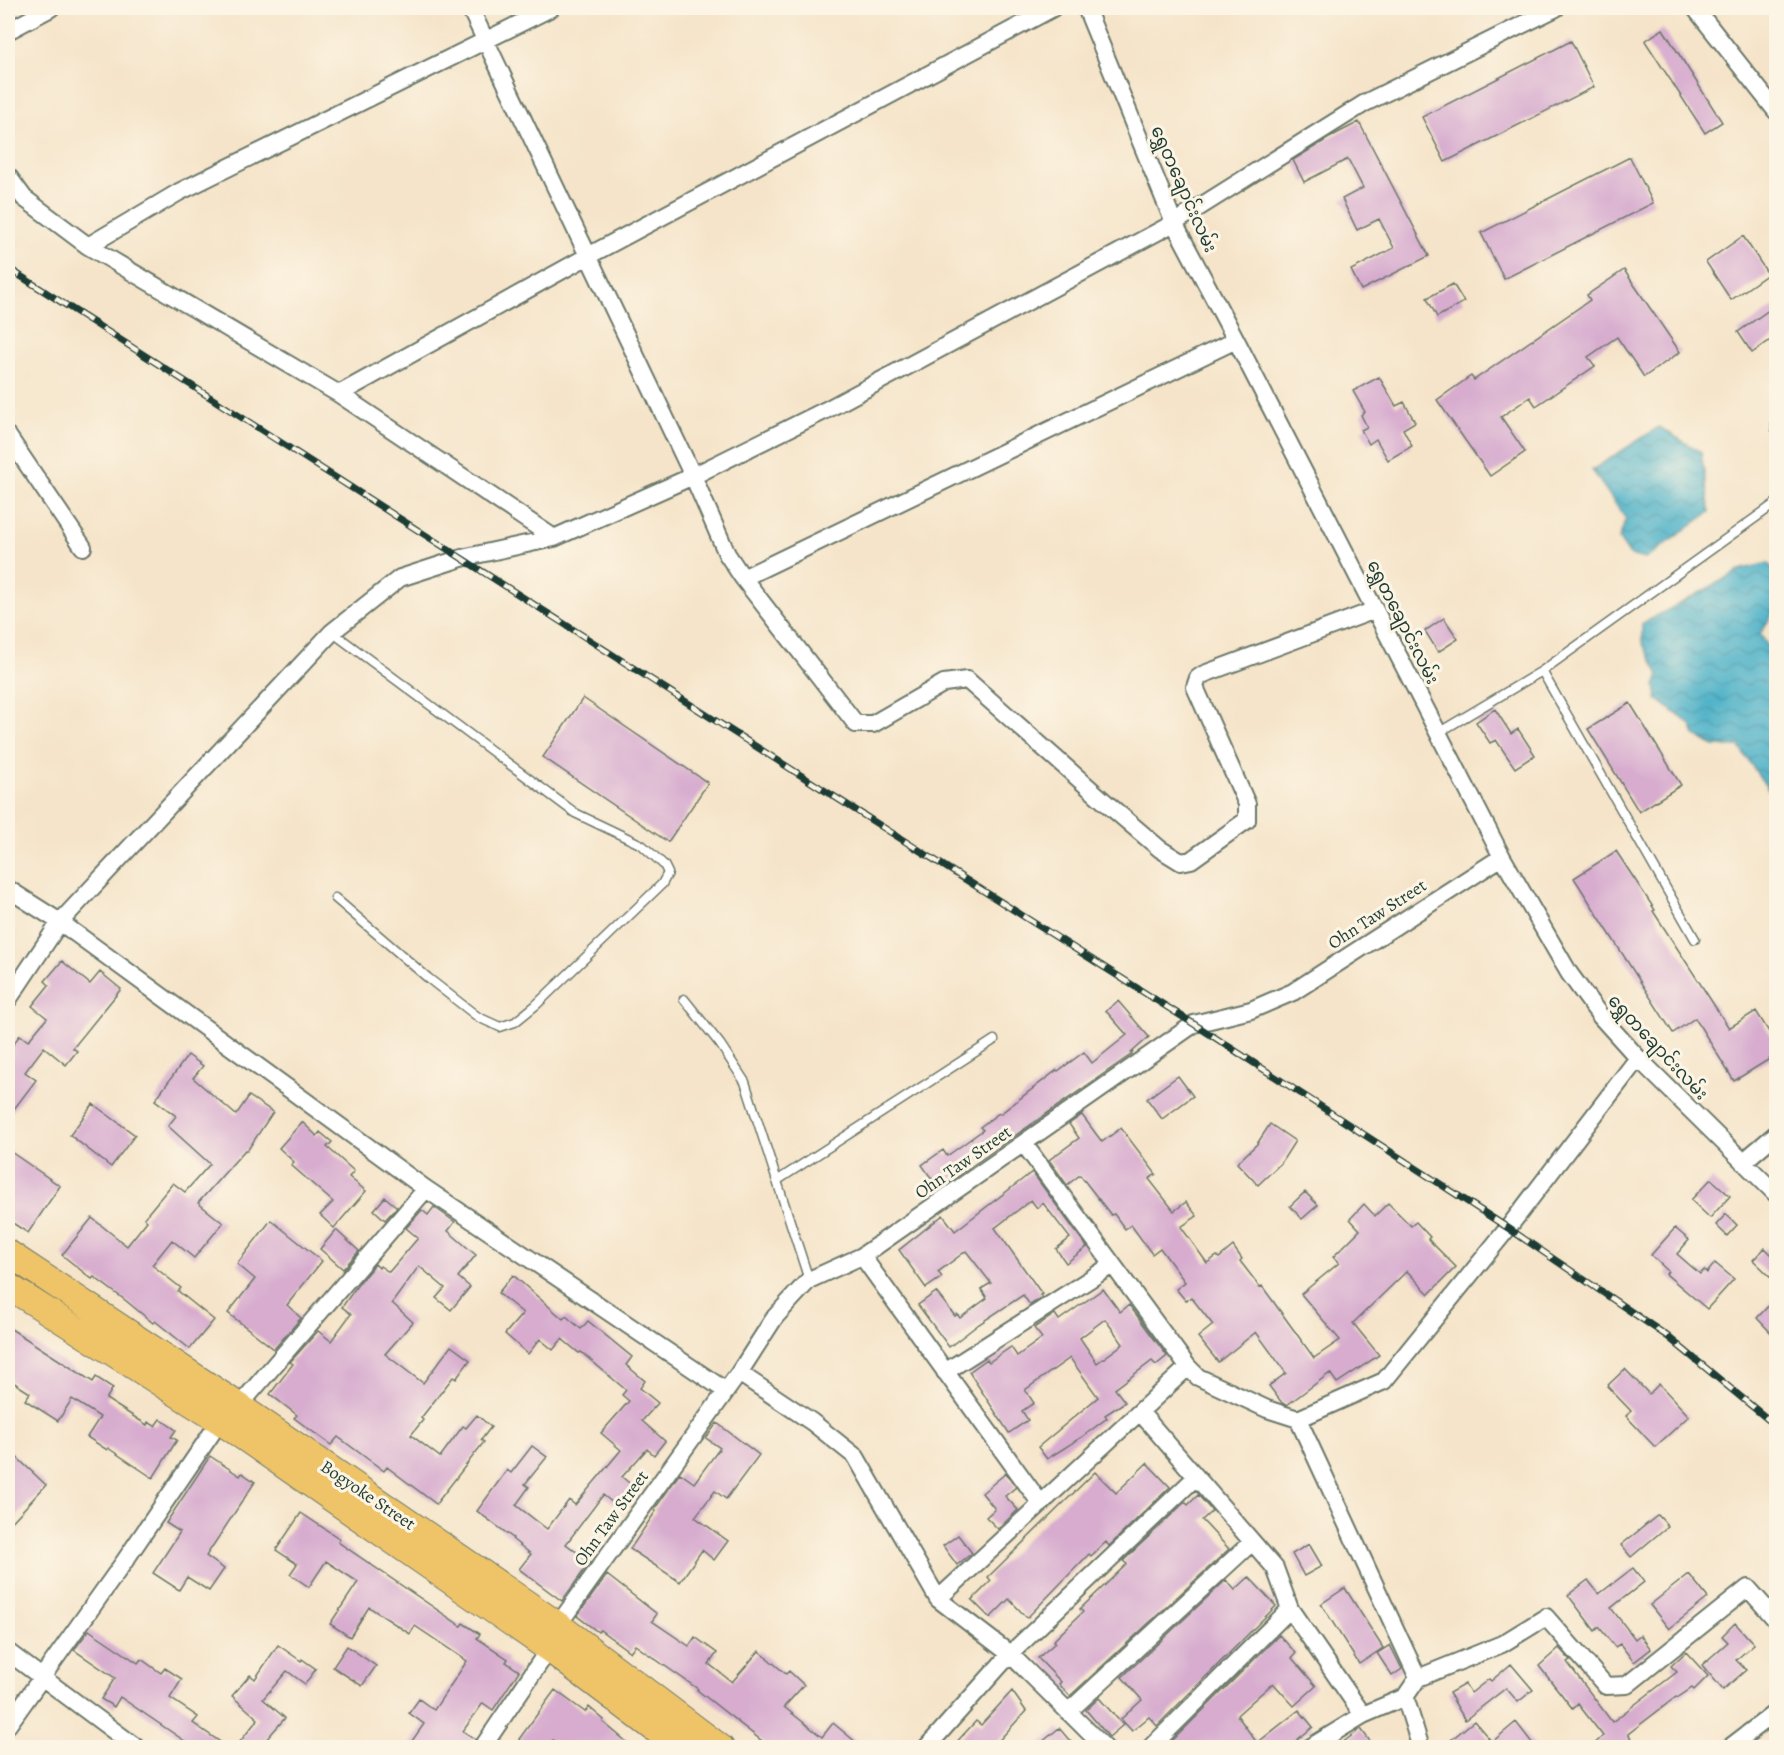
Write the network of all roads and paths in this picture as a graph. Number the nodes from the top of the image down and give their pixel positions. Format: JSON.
{"nodes":[{"id":1,"x":51,"y":8,"type":"edge"},
{"id":2,"x":470,"y":8,"type":"edge"},
{"id":3,"x":551,"y":8,"type":"edge"},
{"id":4,"x":1053,"y":8,"type":"edge"},
{"id":5,"x":1086,"y":8,"type":"edge"},
{"id":6,"x":1556,"y":8,"type":"edge"},
{"id":7,"x":1695,"y":8,"type":"edge"},
{"id":8,"x":8,"y":31,"type":"edge"},
{"id":9,"x":486,"y":40,"type":"junction"},
{"id":10,"x":1776,"y":111,"type":"edge"},
{"id":11,"x":8,"y":176,"type":"edge"},
{"id":12,"x":1174,"y":223,"type":"junction"},
{"id":13,"x":88,"y":246,"type":"junction"},
{"id":14,"x":588,"y":256,"type":"junction"},
{"id":15,"x":1236,"y":340,"type":"junction"},
{"id":16,"x":339,"y":394,"type":"junction"},
{"id":17,"x":1776,"y":421,"type":"edge"},
{"id":18,"x":1776,"y":429,"type":"edge"},
{"id":19,"x":8,"y":436,"type":"edge"},
{"id":20,"x":693,"y":477,"type":"junction"},
{"id":21,"x":1776,"y":503,"type":"edge"},
{"id":22,"x":554,"y":538,"type":"junction"},
{"id":23,"x":83,"y":547,"type":"dead end"},
{"id":24,"x":743,"y":578,"type":"junction"},
{"id":25,"x":1375,"y":610,"type":"junction"},
{"id":26,"x":332,"y":632,"type":"junction"},
{"id":27,"x":1542,"y":671,"type":"junction"},
{"id":28,"x":1438,"y":733,"type":"junction"},
{"id":29,"x":1502,"y":857,"type":"junction"},
{"id":30,"x":8,"y":889,"type":"edge"},
{"id":31,"x":335,"y":898,"type":"dead end"},
{"id":32,"x":60,"y":922,"type":"junction"},
{"id":33,"x":1695,"y":939,"type":"dead end"},
{"id":34,"x":684,"y":999,"type":"dead end"},
{"id":35,"x":8,"y":1000,"type":"edge"},
{"id":36,"x":994,"y":1040,"type":"dead end"},
{"id":37,"x":1638,"y":1058,"type":"junction"},
{"id":38,"x":1776,"y":1134,"type":"edge"},
{"id":39,"x":1024,"y":1144,"type":"junction"},
{"id":40,"x":1743,"y":1162,"type":"junction"},
{"id":41,"x":778,"y":1180,"type":"junction"},
{"id":42,"x":426,"y":1189,"type":"junction"},
{"id":43,"x":1776,"y":1194,"type":"edge"},
{"id":44,"x":8,"y":1253,"type":"edge"},
{"id":45,"x":862,"y":1256,"type":"junction"},
{"id":46,"x":1112,"y":1265,"type":"junction"},
{"id":47,"x":809,"y":1280,"type":"junction"},
{"id":48,"x":8,"y":1286,"type":"edge"},
{"id":49,"x":1188,"y":1367,"type":"junction"},
{"id":50,"x":945,"y":1372,"type":"junction"},
{"id":51,"x":739,"y":1373,"type":"junction"},
{"id":52,"x":726,"y":1391,"type":"junction"},
{"id":53,"x":1140,"y":1412,"type":"junction"},
{"id":54,"x":229,"y":1413,"type":"junction"},
{"id":55,"x":1298,"y":1419,"type":"junction"},
{"id":56,"x":1196,"y":1477,"type":"junction"},
{"id":57,"x":1041,"y":1504,"type":"junction"},
{"id":58,"x":1252,"y":1542,"type":"junction"},
{"id":59,"x":938,"y":1599,"type":"junction"},
{"id":60,"x":1290,"y":1609,"type":"junction"},
{"id":61,"x":1776,"y":1620,"type":"edge"},
{"id":62,"x":558,"y":1625,"type":"junction"},
{"id":63,"x":549,"y":1649,"type":"junction"},
{"id":64,"x":8,"y":1652,"type":"edge"},
{"id":65,"x":1010,"y":1654,"type":"junction"},
{"id":66,"x":42,"y":1677,"type":"junction"},
{"id":67,"x":1418,"y":1678,"type":"junction"},
{"id":68,"x":1406,"y":1697,"type":"junction"},
{"id":69,"x":1068,"y":1712,"type":"junction"},
{"id":70,"x":1776,"y":1712,"type":"edge"},
{"id":71,"x":1363,"y":1715,"type":"junction"},
{"id":72,"x":8,"y":1725,"type":"edge"},
{"id":73,"x":137,"y":1748,"type":"edge"},
{"id":74,"x":482,"y":1748,"type":"edge"},
{"id":75,"x":680,"y":1748,"type":"edge"},
{"id":76,"x":721,"y":1748,"type":"edge"},
{"id":77,"x":926,"y":1748,"type":"edge"},
{"id":78,"x":1105,"y":1748,"type":"edge"},
{"id":79,"x":1150,"y":1748,"type":"edge"},
{"id":80,"x":1309,"y":1748,"type":"edge"},
{"id":81,"x":1421,"y":1748,"type":"edge"},
{"id":82,"x":1729,"y":1748,"type":"edge"}],
"edges":[{"from":1,"to":8,"type":"street"},
{"from":2,"to":9,"type":"street"},
{"from":3,"to":9,"type":"street"},
{"from":4,"to":14,"type":"street"},
{"from":5,"to":12,"type":"street","name":"ရွှေတချောင်းလမ်း"},
{"from":6,"to":12,"type":"street"},
{"from":7,"to":10,"type":"street"},
{"from":9,"to":13,"type":"street"},
{"from":9,"to":14,"type":"street"},
{"from":11,"to":13,"type":"street"},
{"from":12,"to":15,"type":"street","name":"ရွှေတချောင်းလမ်း"},
{"from":12,"to":20,"type":"street"},
{"from":13,"to":16,"type":"street"},
{"from":14,"to":16,"type":"street"},
{"from":14,"to":20,"type":"street"},
{"from":15,"to":24,"type":"street"},
{"from":15,"to":25,"type":"street","name":"ရွှေတချောင်းလမ်း"},
{"from":16,"to":22,"type":"street"},
{"from":17,"to":18,"type":"lane"},
{"from":19,"to":23,"type":"street"},
{"from":20,"to":22,"type":"street"},
{"from":20,"to":24,"type":"street"},
{"from":21,"to":27,"type":"lane"},
{"from":22,"to":26,"type":"street"},
{"from":24,"to":25,"type":"street"},
{"from":25,"to":28,"type":"street","name":"ရွှေတချောင်းလမ်း"},
{"from":26,"to":31,"type":"lane"},
{"from":26,"to":32,"type":"street"},
{"from":27,"to":28,"type":"lane"},
{"from":27,"to":33,"type":"lane"},
{"from":28,"to":29,"type":"street","name":"ရွှေတချောင်းလမ်း"},
{"from":29,"to":37,"type":"street","name":"ရွှေတချောင်းလမ်း"},
{"from":29,"to":39,"type":"street","name":"Ohn Taw Street"},
{"from":30,"to":32,"type":"street"},
{"from":32,"to":35,"type":"street"},
{"from":32,"to":42,"type":"street"},
{"from":34,"to":41,"type":"lane"},
{"from":36,"to":41,"type":"lane"},
{"from":37,"to":40,"type":"street","name":"ရွှေတချောင်းလမ်း"},
{"from":37,"to":55,"type":"street"},
{"from":38,"to":40,"type":"street"},
{"from":39,"to":45,"type":"street","name":"Ohn Taw Street"},
{"from":39,"to":46,"type":"street"},
{"from":40,"to":43,"type":"street","name":"ရွှေတချောင်းလမ်း"},
{"from":41,"to":47,"type":"lane"},
{"from":42,"to":52,"type":"street"},
{"from":42,"to":54,"type":"street"},
{"from":44,"to":54,"type":"main road","name":"Bogyoke Street"},
{"from":45,"to":47,"type":"street","name":"Ohn Taw Street"},
{"from":45,"to":50,"type":"street"},
{"from":46,"to":49,"type":"street"},
{"from":46,"to":50,"type":"street"},
{"from":47,"to":51,"type":"street","name":"Ohn Taw Street"},
{"from":48,"to":54,"type":"main road","name":"Bogyoke Street"},
{"from":49,"to":53,"type":"street"},
{"from":49,"to":55,"type":"street"},
{"from":50,"to":57,"type":"street"},
{"from":51,"to":52,"type":"street","name":"Ohn Taw Street"},
{"from":51,"to":59,"type":"street"},
{"from":52,"to":62,"type":"street","name":"Ohn Taw Street"},
{"from":53,"to":56,"type":"street"},
{"from":53,"to":57,"type":"street"},
{"from":54,"to":62,"type":"main road","name":"Bogyoke Street"},
{"from":54,"to":63,"type":"main road","name":"Bogyoke Street"},
{"from":54,"to":66,"type":"street"},
{"from":55,"to":67,"type":"street"},
{"from":56,"to":58,"type":"street"},
{"from":56,"to":65,"type":"street"},
{"from":57,"to":59,"type":"street"},
{"from":58,"to":60,"type":"street"},
{"from":58,"to":69,"type":"street"},
{"from":59,"to":65,"type":"street"},
{"from":60,"to":71,"type":"street"},
{"from":60,"to":79,"type":"street"},
{"from":61,"to":67,"type":"street"},
{"from":62,"to":76,"type":"main road","name":"Bogyoke Street"},
{"from":63,"to":74,"type":"street"},
{"from":63,"to":75,"type":"main road","name":"Bogyoke Street"},
{"from":64,"to":66,"type":"street"},
{"from":65,"to":69,"type":"street"},
{"from":65,"to":77,"type":"street"},
{"from":66,"to":72,"type":"street"},
{"from":66,"to":73,"type":"street"},
{"from":67,"to":68,"type":"street"},
{"from":68,"to":71,"type":"street"},
{"from":68,"to":81,"type":"street"},
{"from":69,"to":78,"type":"street"},
{"from":70,"to":82,"type":"street"},
{"from":71,"to":80,"type":"street"}]}
